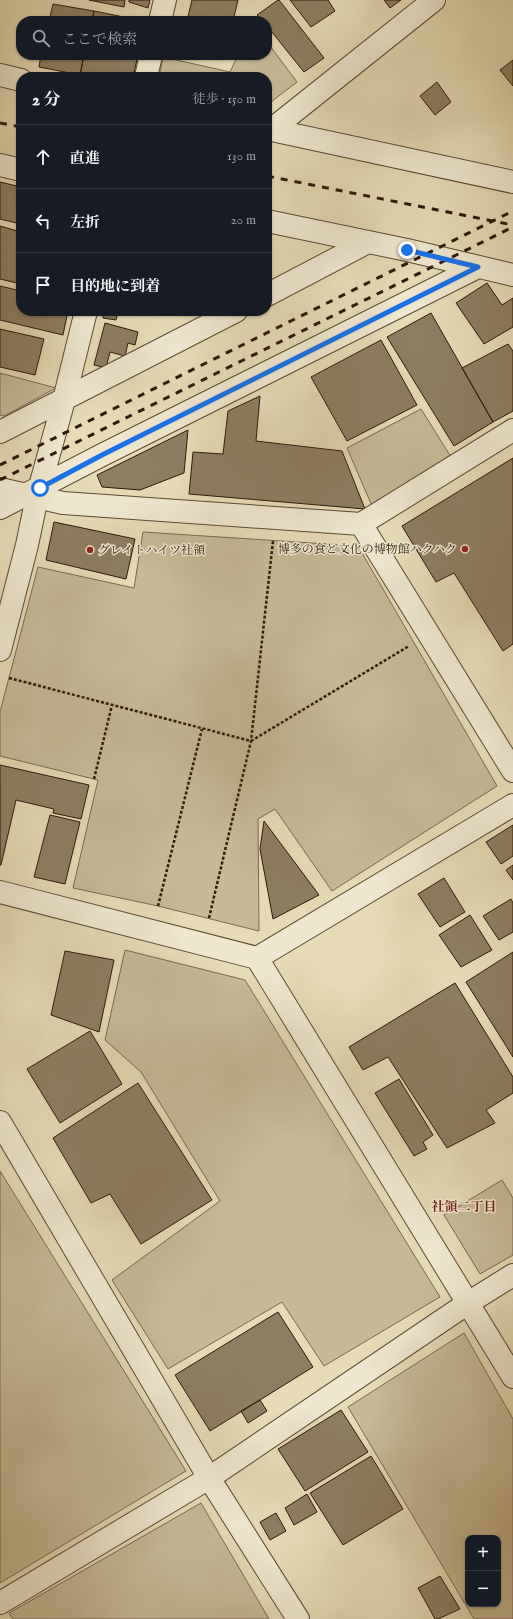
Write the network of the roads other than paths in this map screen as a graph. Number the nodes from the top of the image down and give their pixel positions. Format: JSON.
{"nodes":[{"id":1,"x":165,"y":0,"type":"edge"},
{"id":2,"x":434,"y":0,"type":"edge"},
{"id":3,"x":161,"y":16,"type":"edge"},
{"id":4,"x":150,"y":60,"type":"edge"},
{"id":5,"x":147,"y":72,"type":"edge"},
{"id":6,"x":0,"y":75,"type":"edge"},
{"id":7,"x":16,"y":79,"type":"edge"},
{"id":8,"x":272,"y":127,"type":"edge"},
{"id":9,"x":272,"y":130,"type":"edge"},
{"id":10,"x":0,"y":165,"type":"edge"},
{"id":11,"x":16,"y":169,"type":"edge"},
{"id":12,"x":510,"y":178,"type":"edge"},
{"id":13,"x":272,"y":222,"type":"edge"},
{"id":14,"x":368,"y":242,"type":"junction"},
{"id":15,"x":478,"y":267,"type":"junction"},
{"id":16,"x":513,"y":275,"type":"edge"},
{"id":17,"x":272,"y":292,"type":"edge"},
{"id":18,"x":85,"y":316,"type":"edge"},
{"id":19,"x":226,"y":316,"type":"edge"},
{"id":20,"x":64,"y":400,"type":"junction"},
{"id":21,"x":513,"y":430,"type":"edge"},
{"id":22,"x":0,"y":432,"type":"edge"},
{"id":23,"x":0,"y":489,"type":"edge"},
{"id":24,"x":34,"y":493,"type":"junction"},
{"id":25,"x":0,"y":508,"type":"edge"},
{"id":26,"x":361,"y":524,"type":"junction"},
{"id":27,"x":0,"y":650,"type":"edge"},
{"id":28,"x":513,"y":771,"type":"edge"},
{"id":29,"x":513,"y":806,"type":"edge"},
{"id":30,"x":0,"y":892,"type":"edge"},
{"id":31,"x":258,"y":958,"type":"junction"},
{"id":32,"x":0,"y":1122,"type":"edge"},
{"id":33,"x":513,"y":1276,"type":"edge"},
{"id":34,"x":468,"y":1303,"type":"junction"},
{"id":35,"x":513,"y":1377,"type":"edge"},
{"id":36,"x":210,"y":1478,"type":"junction"},
{"id":37,"x":0,"y":1603,"type":"edge"},
{"id":38,"x":298,"y":1619,"type":"edge"}],
"edges":[{"from":1,"to":3,"type":"street"},
{"from":2,"to":8,"type":"street"},
{"from":4,"to":5,"type":"street"},
{"from":6,"to":7,"type":"street"},
{"from":9,"to":12,"type":"street"},
{"from":10,"to":11,"type":"street"},
{"from":13,"to":14,"type":"street"},
{"from":14,"to":15,"type":"street"},
{"from":14,"to":17,"type":"street"},
{"from":15,"to":16,"type":"street"},
{"from":15,"to":24,"type":"street"},
{"from":18,"to":20,"type":"street"},
{"from":19,"to":20,"type":"street"},
{"from":20,"to":22,"type":"street"},
{"from":20,"to":24,"type":"street"},
{"from":21,"to":26,"type":"street"},
{"from":23,"to":24,"type":"street"},
{"from":24,"to":25,"type":"street"},
{"from":24,"to":26,"type":"street"},
{"from":24,"to":27,"type":"street"},
{"from":26,"to":28,"type":"street"},
{"from":29,"to":31,"type":"street"},
{"from":30,"to":31,"type":"street"},
{"from":31,"to":34,"type":"street"},
{"from":32,"to":36,"type":"street"},
{"from":33,"to":34,"type":"street"},
{"from":34,"to":35,"type":"street"},
{"from":34,"to":36,"type":"street"},
{"from":36,"to":37,"type":"street"},
{"from":36,"to":38,"type":"street"}]}
